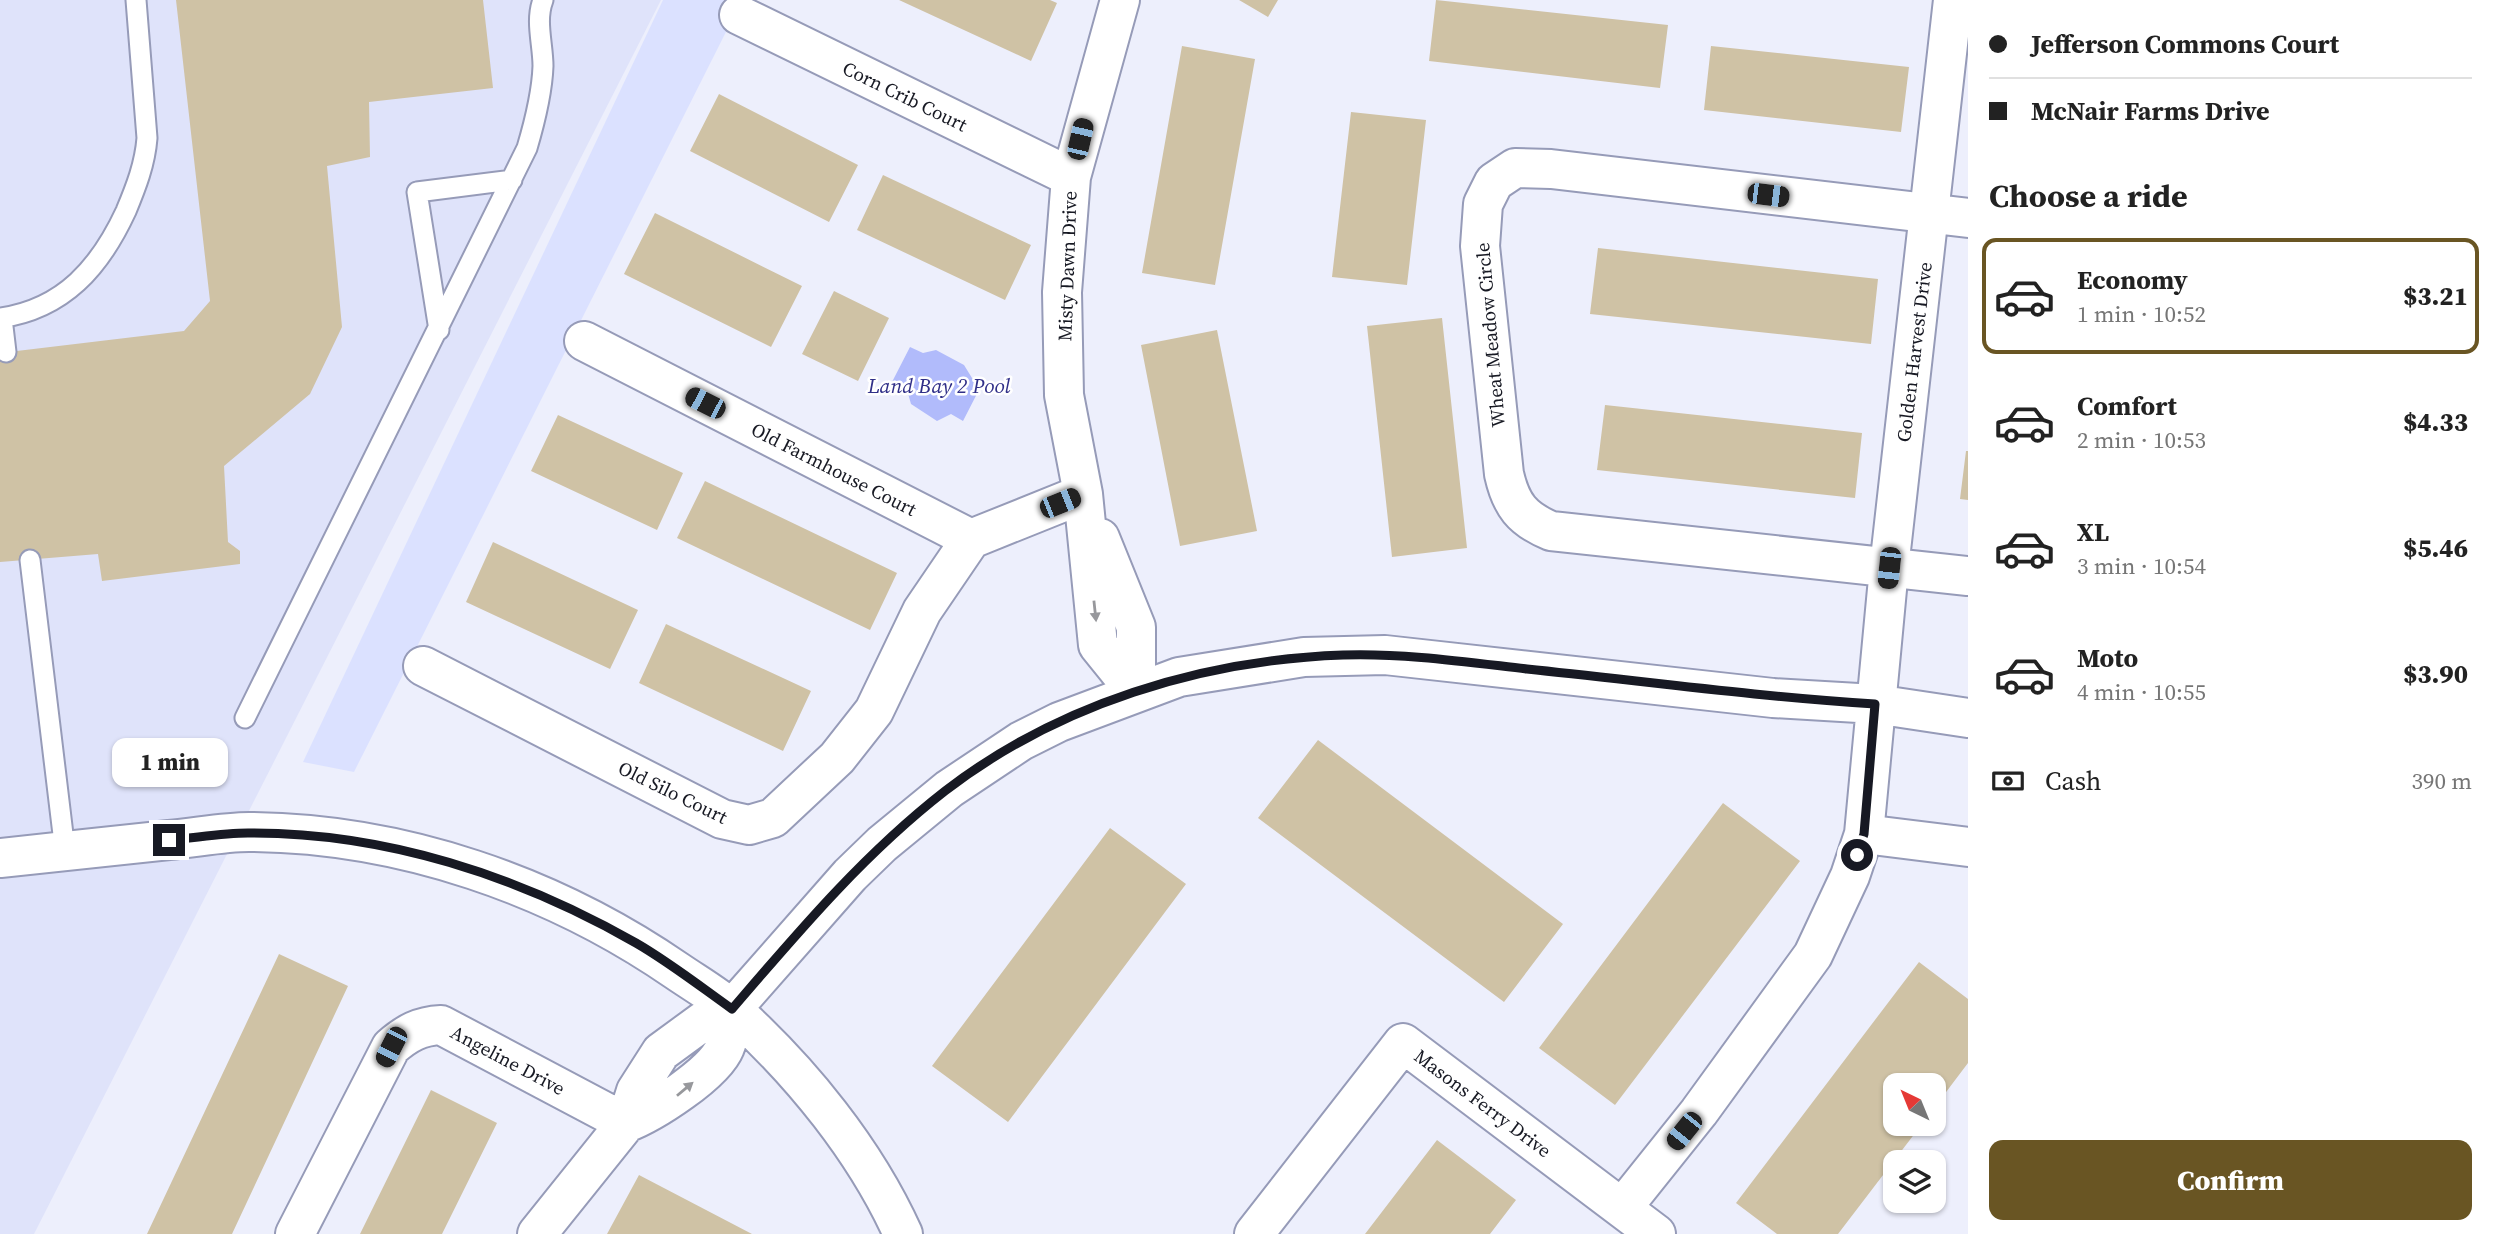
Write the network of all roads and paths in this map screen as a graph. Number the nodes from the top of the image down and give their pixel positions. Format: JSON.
{"nodes":[{"id":1,"x":136,"y":0,"type":"edge"},
{"id":2,"x":543,"y":0,"type":"edge"},
{"id":3,"x":1120,"y":0,"type":"edge"},
{"id":4,"x":1953,"y":0,"type":"edge"},
{"id":5,"x":740,"y":15,"type":"dead end"},
{"id":6,"x":1071,"y":177,"type":"junction"},
{"id":7,"x":513,"y":180,"type":"junction"},
{"id":8,"x":1931,"y":215,"type":"junction"},
{"id":9,"x":1968,"y":218,"type":"edge"},
{"id":10,"x":1,"y":318,"type":"edge"},
{"id":11,"x":439,"y":330,"type":"junction"},
{"id":12,"x":584,"y":341,"type":"dead end"},
{"id":13,"x":6,"y":352,"type":"dead end"},
{"id":14,"x":1083,"y":494,"type":"junction"},
{"id":15,"x":971,"y":539,"type":"junction"},
{"id":16,"x":30,"y":560,"type":"dead end"},
{"id":17,"x":1889,"y":568,"type":"junction"},
{"id":18,"x":1968,"y":576,"type":"edge"},
{"id":19,"x":423,"y":666,"type":"dead end"},
{"id":20,"x":1136,"y":692,"type":"junction"},
{"id":21,"x":1875,"y":704,"type":"junction"},
{"id":22,"x":245,"y":718,"type":"dead end"},
{"id":23,"x":1968,"y":718,"type":"edge"},
{"id":24,"x":1864,"y":834,"type":"junction"},
{"id":25,"x":1968,"y":847,"type":"edge"},
{"id":26,"x":65,"y":851,"type":"junction"},
{"id":27,"x":0,"y":858,"type":"edge"},
{"id":28,"x":732,"y":1009,"type":"junction"},
{"id":29,"x":626,"y":1123,"type":"junction"},
{"id":30,"x":1623,"y":1207,"type":"junction"},
{"id":31,"x":295,"y":1234,"type":"edge"},
{"id":32,"x":537,"y":1234,"type":"edge"},
{"id":33,"x":903,"y":1234,"type":"edge"},
{"id":34,"x":1254,"y":1234,"type":"edge"},
{"id":35,"x":1656,"y":1234,"type":"edge"}],
"edges":[{"from":1,"to":10,"type":"lane"},
{"from":2,"to":7,"type":"lane"},
{"from":3,"to":6,"type":"street","name":"Misty Dawn Drive"},
{"from":4,"to":8,"type":"street","name":"Golden Harvest Drive"},
{"from":5,"to":6,"type":"street","name":"Corn Crib Court"},
{"from":6,"to":14,"type":"street","name":"Misty Dawn Drive"},
{"from":7,"to":11,"type":"lane"},
{"from":7,"to":11,"type":"lane"},
{"from":8,"to":9,"type":"street","name":"Wheat Meadow Circle"},
{"from":8,"to":17,"type":"street","name":"Golden Harvest Drive"},
{"from":8,"to":17,"type":"street","name":"Wheat Meadow Circle"},
{"from":10,"to":13,"type":"lane"},
{"from":11,"to":22,"type":"lane"},
{"from":12,"to":15,"type":"street","name":"Old Farmhouse Court"},
{"from":14,"to":15,"type":"street"},
{"from":14,"to":20,"type":"street","name":"Misty Dawn Drive"},
{"from":15,"to":19,"type":"street","name":"Old Silo Court"},
{"from":16,"to":26,"type":"lane"},
{"from":17,"to":18,"type":"street","name":"Wheat Meadow Circle"},
{"from":17,"to":21,"type":"street","name":"Golden Harvest Drive"},
{"from":20,"to":21,"type":"street"},
{"from":20,"to":28,"type":"street"},
{"from":21,"to":23,"type":"street"},
{"from":21,"to":24,"type":"street","name":"Golden Harvest Drive"},
{"from":24,"to":25,"type":"street"},
{"from":24,"to":30,"type":"street","name":"Golden Harvest Drive"},
{"from":26,"to":27,"type":"street"},
{"from":26,"to":28,"type":"street"},
{"from":28,"to":29,"type":"street"},
{"from":28,"to":33,"type":"street"},
{"from":29,"to":31,"type":"street","name":"Angeline Drive"},
{"from":29,"to":32,"type":"street"},
{"from":30,"to":34,"type":"street","name":"Masons Ferry Drive"},
{"from":30,"to":35,"type":"street","name":"Masons Ferry Drive"}]}
